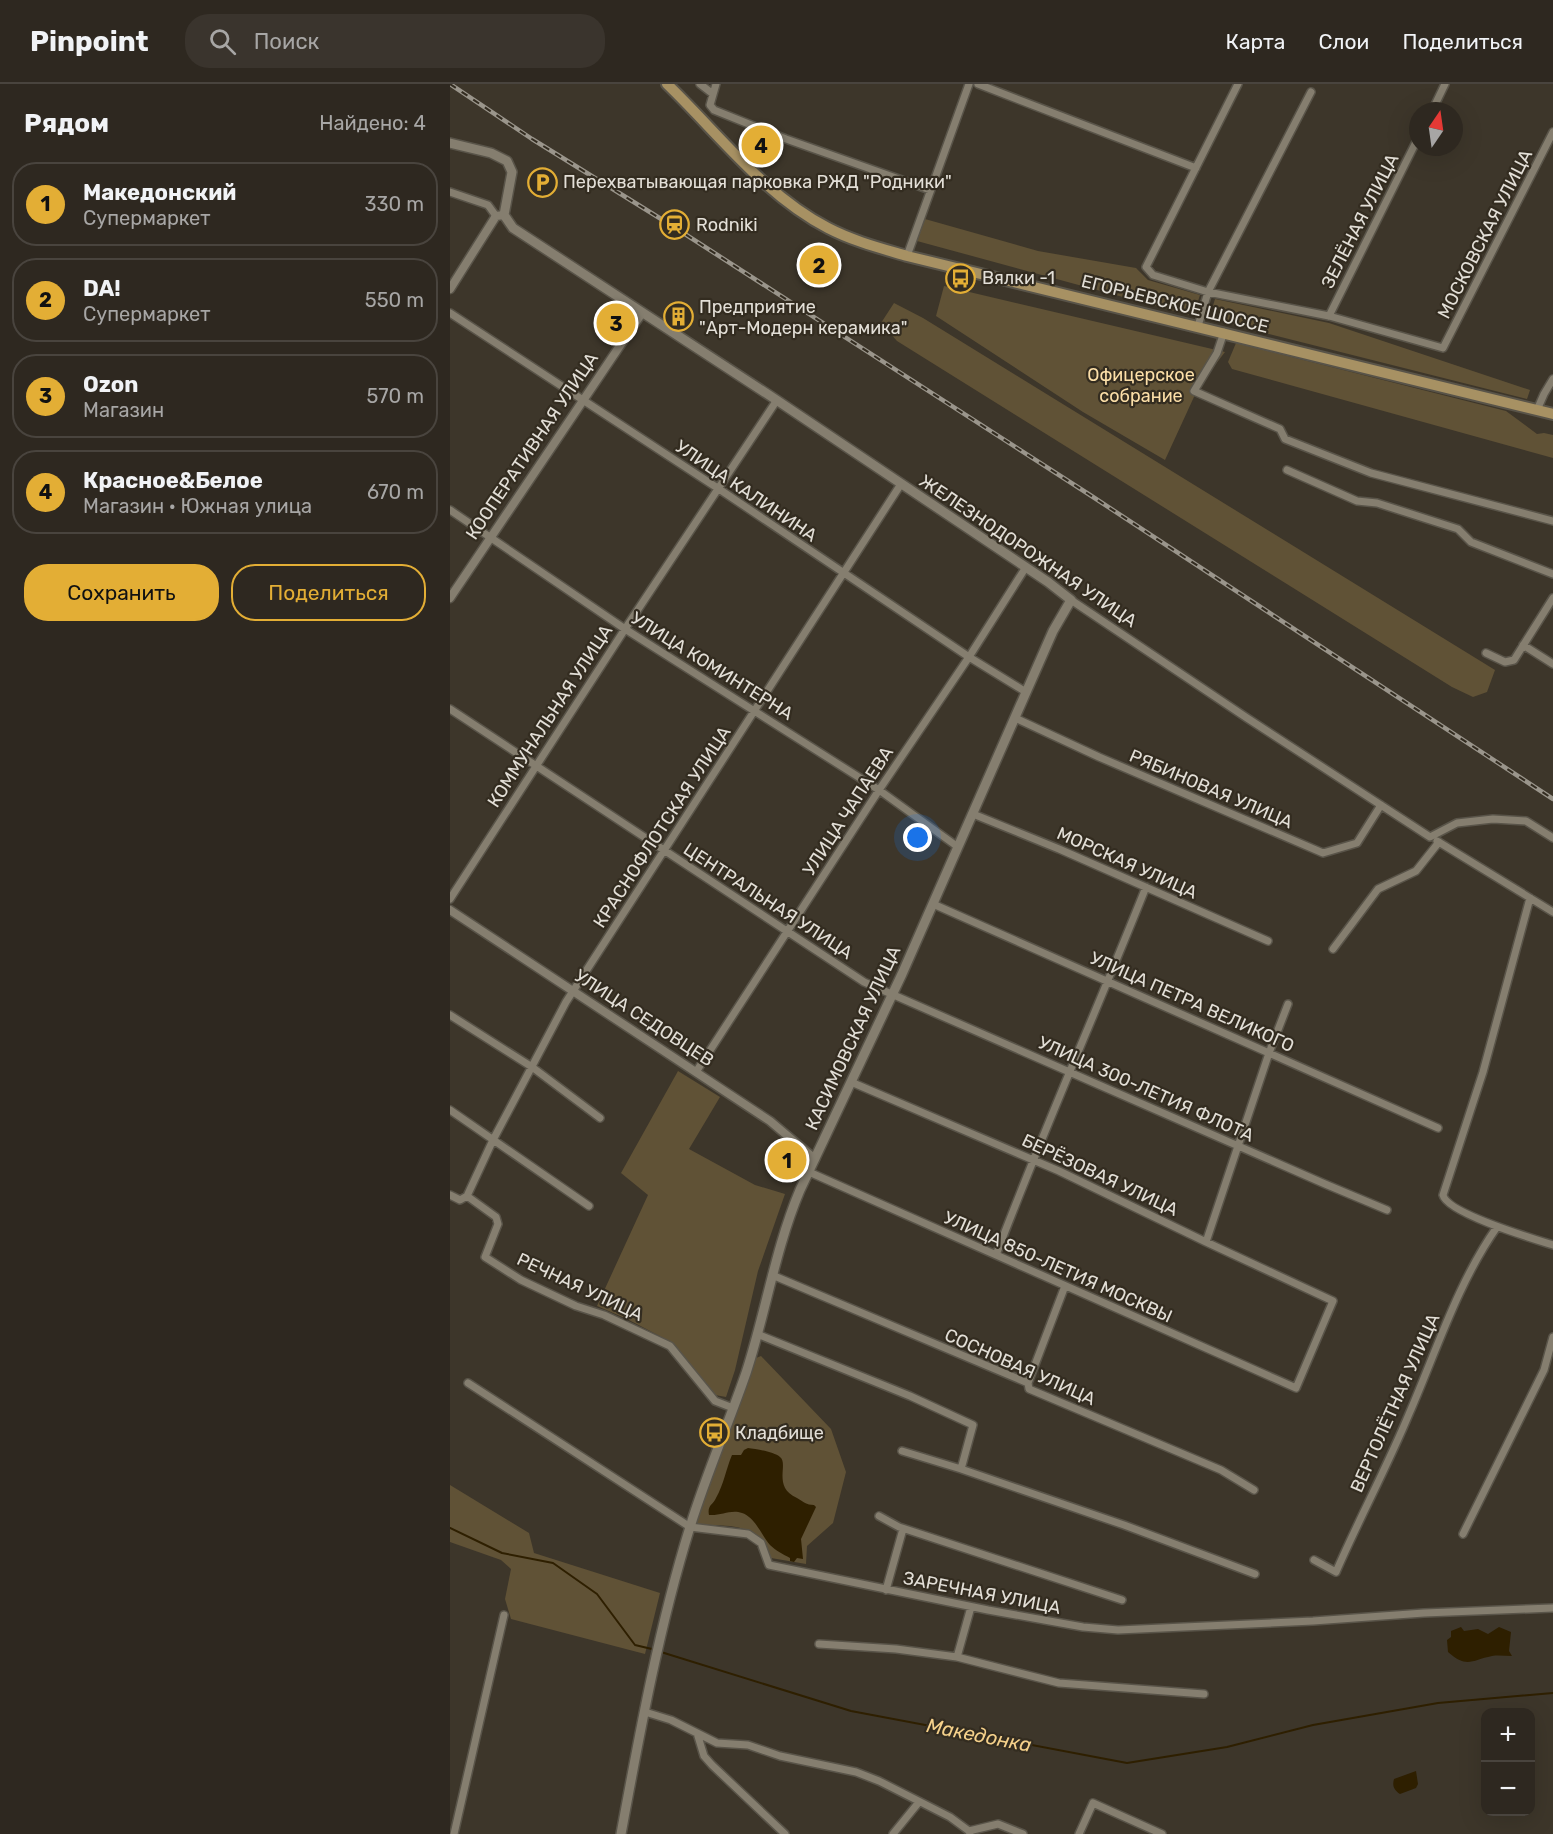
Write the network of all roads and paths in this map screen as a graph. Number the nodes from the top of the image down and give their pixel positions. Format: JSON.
{"nodes":[{"id":1,"x":667,"y":84,"type":"edge"},
{"id":2,"x":700,"y":84,"type":"edge"},
{"id":3,"x":716,"y":84,"type":"edge"},
{"id":4,"x":969,"y":84,"type":"edge"},
{"id":5,"x":978,"y":84,"type":"edge"},
{"id":6,"x":1238,"y":84,"type":"edge"},
{"id":7,"x":1445,"y":84,"type":"edge"},
{"id":8,"x":1311,"y":92,"type":"dead end"},
{"id":9,"x":712,"y":94,"type":"junction"},
{"id":10,"x":1436,"y":102,"type":"edge"},
{"id":11,"x":1553,"y":132,"type":"edge"},
{"id":12,"x":450,"y":143,"type":"edge"},
{"id":13,"x":1409,"y":156,"type":"edge"},
{"id":14,"x":1196,"y":168,"type":"junction"},
{"id":15,"x":930,"y":190,"type":"junction"},
{"id":16,"x":450,"y":192,"type":"edge"},
{"id":17,"x":500,"y":216,"type":"junction"},
{"id":18,"x":907,"y":256,"type":"junction"},
{"id":19,"x":450,"y":289,"type":"edge"},
{"id":20,"x":1208,"y":292,"type":"junction"},
{"id":21,"x":450,"y":313,"type":"edge"},
{"id":22,"x":642,"y":313,"type":"junction"},
{"id":23,"x":1329,"y":316,"type":"junction"},
{"id":24,"x":1198,"y":326,"type":"junction"},
{"id":25,"x":1224,"y":332,"type":"junction"},
{"id":26,"x":1553,"y":378,"type":"edge"},
{"id":27,"x":584,"y":400,"type":"junction"},
{"id":28,"x":777,"y":400,"type":"junction"},
{"id":29,"x":1537,"y":411,"type":"junction"},
{"id":30,"x":1553,"y":414,"type":"edge"},
{"id":31,"x":1287,"y":470,"type":"dead end"},
{"id":32,"x":901,"y":484,"type":"junction"},
{"id":33,"x":719,"y":489,"type":"junction"},
{"id":34,"x":450,"y":510,"type":"edge"},
{"id":35,"x":1553,"y":521,"type":"edge"},
{"id":36,"x":491,"y":536,"type":"junction"},
{"id":37,"x":1026,"y":567,"type":"junction"},
{"id":38,"x":843,"y":574,"type":"junction"},
{"id":39,"x":1553,"y":574,"type":"edge"},
{"id":40,"x":450,"y":598,"type":"edge"},
{"id":41,"x":1553,"y":598,"type":"edge"},
{"id":42,"x":1071,"y":600,"type":"junction"},
{"id":43,"x":625,"y":629,"type":"junction"},
{"id":44,"x":1523,"y":645,"type":"junction"},
{"id":45,"x":1486,"y":654,"type":"dead end"},
{"id":46,"x":969,"y":657,"type":"junction"},
{"id":47,"x":1553,"y":664,"type":"edge"},
{"id":48,"x":1026,"y":692,"type":"junction"},
{"id":49,"x":450,"y":709,"type":"edge"},
{"id":50,"x":756,"y":711,"type":"junction"},
{"id":51,"x":1015,"y":718,"type":"junction"},
{"id":52,"x":535,"y":766,"type":"junction"},
{"id":53,"x":879,"y":790,"type":"junction"},
{"id":54,"x":1381,"y":806,"type":"junction"},
{"id":55,"x":973,"y":813,"type":"junction"},
{"id":56,"x":1430,"y":837,"type":"junction"},
{"id":57,"x":1553,"y":838,"type":"edge"},
{"id":58,"x":1439,"y":842,"type":"junction"},
{"id":59,"x":958,"y":847,"type":"junction"},
{"id":60,"x":664,"y":850,"type":"junction"},
{"id":61,"x":1146,"y":887,"type":"junction"},
{"id":62,"x":1530,"y":898,"type":"junction"},
{"id":63,"x":450,"y":899,"type":"edge"},
{"id":64,"x":933,"y":904,"type":"junction"},
{"id":65,"x":450,"y":910,"type":"edge"},
{"id":66,"x":1553,"y":912,"type":"edge"},
{"id":67,"x":786,"y":932,"type":"junction"},
{"id":68,"x":1268,"y":941,"type":"dead end"},
{"id":69,"x":1334,"y":949,"type":"dead end"},
{"id":70,"x":1108,"y":981,"type":"junction"},
{"id":71,"x":573,"y":991,"type":"junction"},
{"id":72,"x":893,"y":995,"type":"junction"},
{"id":73,"x":1288,"y":1004,"type":"dead end"},
{"id":74,"x":450,"y":1015,"type":"edge"},
{"id":75,"x":1269,"y":1053,"type":"junction"},
{"id":76,"x":532,"y":1067,"type":"junction"},
{"id":77,"x":696,"y":1072,"type":"junction"},
{"id":78,"x":1070,"y":1072,"type":"junction"},
{"id":79,"x":851,"y":1082,"type":"junction"},
{"id":80,"x":450,"y":1110,"type":"edge"},
{"id":81,"x":600,"y":1118,"type":"dead end"},
{"id":82,"x":1438,"y":1128,"type":"dead end"},
{"id":83,"x":493,"y":1140,"type":"junction"},
{"id":84,"x":1240,"y":1146,"type":"junction"},
{"id":85,"x":815,"y":1159,"type":"junction"},
{"id":86,"x":1032,"y":1159,"type":"junction"},
{"id":87,"x":809,"y":1172,"type":"junction"},
{"id":88,"x":450,"y":1195,"type":"edge"},
{"id":89,"x":467,"y":1196,"type":"junction"},
{"id":90,"x":589,"y":1206,"type":"dead end"},
{"id":91,"x":1387,"y":1210,"type":"dead end"},
{"id":92,"x":1497,"y":1227,"type":"junction"},
{"id":93,"x":1206,"y":1242,"type":"junction"},
{"id":94,"x":1553,"y":1245,"type":"edge"},
{"id":95,"x":996,"y":1256,"type":"junction"},
{"id":96,"x":772,"y":1275,"type":"junction"},
{"id":97,"x":1065,"y":1286,"type":"junction"},
{"id":98,"x":757,"y":1334,"type":"junction"},
{"id":99,"x":1553,"y":1337,"type":"edge"},
{"id":100,"x":468,"y":1383,"type":"dead end"},
{"id":101,"x":1028,"y":1383,"type":"junction"},
{"id":102,"x":1296,"y":1388,"type":"joint"},
{"id":103,"x":733,"y":1408,"type":"junction"},
{"id":104,"x":902,"y":1451,"type":"dead end"},
{"id":105,"x":961,"y":1469,"type":"junction"},
{"id":106,"x":1254,"y":1490,"type":"dead end"},
{"id":107,"x":879,"y":1516,"type":"dead end"},
{"id":108,"x":690,"y":1527,"type":"junction"},
{"id":109,"x":903,"y":1529,"type":"junction"},
{"id":110,"x":1463,"y":1534,"type":"dead end"},
{"id":111,"x":1314,"y":1560,"type":"dead end"},
{"id":112,"x":1255,"y":1574,"type":"dead end"},
{"id":113,"x":886,"y":1590,"type":"junction"},
{"id":114,"x":1122,"y":1600,"type":"dead end"},
{"id":115,"x":971,"y":1607,"type":"junction"},
{"id":116,"x":1553,"y":1608,"type":"edge"},
{"id":117,"x":504,"y":1615,"type":"dead end"},
{"id":118,"x":819,"y":1644,"type":"dead end"},
{"id":119,"x":957,"y":1658,"type":"junction"},
{"id":120,"x":1204,"y":1694,"type":"dead end"},
{"id":121,"x":645,"y":1712,"type":"junction"},
{"id":122,"x":698,"y":1733,"type":"junction"},
{"id":123,"x":919,"y":1802,"type":"junction"},
{"id":124,"x":970,"y":1833,"type":"edge"},
{"id":125,"x":454,"y":1834,"type":"edge"},
{"id":126,"x":621,"y":1834,"type":"edge"},
{"id":127,"x":785,"y":1834,"type":"edge"},
{"id":128,"x":893,"y":1834,"type":"edge"},
{"id":129,"x":1023,"y":1834,"type":"edge"},
{"id":130,"x":1079,"y":1834,"type":"edge"},
{"id":131,"x":1162,"y":1834,"type":"edge"}],
"edges":[{"from":1,"to":18,"type":"main road","name":"ЕГОРЬЕВСКОЕ ШОССЕ"},
{"from":2,"to":9,"type":"street"},
{"from":3,"to":9,"type":"street"},
{"from":4,"to":15,"type":"street"},
{"from":5,"to":14,"type":"street"},
{"from":6,"to":14,"type":"street"},
{"from":7,"to":10,"type":"street"},
{"from":8,"to":20,"type":"street"},
{"from":9,"to":15,"type":"street"},
{"from":11,"to":23,"type":"street","name":"МОСКОВСКАЯ УЛИЦА"},
{"from":12,"to":17,"type":"main road"},
{"from":13,"to":23,"type":"street","name":"ЗЕЛЁНАЯ УЛИЦА"},
{"from":14,"to":20,"type":"street"},
{"from":15,"to":18,"type":"street"},
{"from":16,"to":17,"type":"street","name":"ЖЕЛЕЗНОДОРОЖНАЯ УЛИЦА"},
{"from":17,"to":19,"type":"street"},
{"from":17,"to":22,"type":"main road","name":"ЖЕЛЕЗНОДОРОЖНАЯ УЛИЦА"},
{"from":18,"to":24,"type":"main road","name":"ЕГОРЬЕВСКОЕ ШОССЕ"},
{"from":20,"to":23,"type":"street"},
{"from":20,"to":24,"type":"street"},
{"from":21,"to":27,"type":"street","name":"УЛИЦА КАЛИНИНА"},
{"from":22,"to":27,"type":"street","name":"КООПЕРАТИВНАЯ УЛИЦА"},
{"from":22,"to":28,"type":"main road","name":"ЖЕЛЕЗНОДОРОЖНАЯ УЛИЦА"},
{"from":24,"to":25,"type":"main road","name":"ЕГОРЬЕВСКОЕ ШОССЕ"},
{"from":25,"to":29,"type":"main road","name":"ЕГОРЬЕВСКОЕ ШОССЕ"},
{"from":25,"to":35,"type":"street"},
{"from":26,"to":29,"type":"street"},
{"from":27,"to":33,"type":"street","name":"УЛИЦА КАЛИНИНА"},
{"from":27,"to":36,"type":"street","name":"КООПЕРАТИВНАЯ УЛИЦА"},
{"from":28,"to":32,"type":"main road","name":"ЖЕЛЕЗНОДОРОЖНАЯ УЛИЦА"},
{"from":28,"to":33,"type":"street","name":"КОММУНАЛЬНАЯ УЛИЦА"},
{"from":29,"to":30,"type":"main road","name":"ЕГОРЬЕВСКОЕ ШОССЕ"},
{"from":31,"to":39,"type":"street"},
{"from":32,"to":37,"type":"main road","name":"ЖЕЛЕЗНОДОРОЖНАЯ УЛИЦА"},
{"from":32,"to":38,"type":"street","name":"КРАСНОФЛОТСКАЯ УЛИЦА"},
{"from":33,"to":38,"type":"street","name":"УЛИЦА КАЛИНИНА"},
{"from":33,"to":43,"type":"street","name":"КОММУНАЛЬНАЯ УЛИЦА"},
{"from":34,"to":36,"type":"street","name":"УЛИЦА КОМИНТЕРНА"},
{"from":36,"to":40,"type":"street","name":"КООПЕРАТИВНАЯ УЛИЦА"},
{"from":36,"to":43,"type":"street","name":"УЛИЦА КОМИНТЕРНА"},
{"from":37,"to":42,"type":"main road","name":"ЖЕЛЕЗНОДОРОЖНАЯ УЛИЦА"},
{"from":37,"to":46,"type":"street","name":"УЛИЦА ЧАПАЕВА"},
{"from":38,"to":46,"type":"street","name":"УЛИЦА КАЛИНИНА"},
{"from":38,"to":50,"type":"street","name":"КРАСНОФЛОТСКАЯ УЛИЦА"},
{"from":41,"to":44,"type":"street"},
{"from":42,"to":48,"type":"main road","name":"КАСИМОВСКАЯ УЛИЦА"},
{"from":42,"to":54,"type":"street","name":"ЖЕЛЕЗНОДОРОЖНАЯ УЛИЦА"},
{"from":43,"to":50,"type":"street","name":"УЛИЦА КОМИНТЕРНА"},
{"from":43,"to":52,"type":"street","name":"КОММУНАЛЬНАЯ УЛИЦА"},
{"from":44,"to":45,"type":"street"},
{"from":44,"to":47,"type":"street"},
{"from":46,"to":48,"type":"street","name":"УЛИЦА КАЛИНИНА"},
{"from":46,"to":53,"type":"street","name":"УЛИЦА ЧАПАЕВА"},
{"from":48,"to":51,"type":"main road","name":"КАСИМОВСКАЯ УЛИЦА"},
{"from":49,"to":52,"type":"street","name":"ЦЕНТРАЛЬНАЯ УЛИЦА"},
{"from":50,"to":53,"type":"street","name":"УЛИЦА КОМИНТЕРНА"},
{"from":50,"to":60,"type":"street","name":"КРАСНОФЛОТСКАЯ УЛИЦА"},
{"from":51,"to":54,"type":"street","name":"РЯБИНОВАЯ УЛИЦА"},
{"from":51,"to":55,"type":"main road","name":"КАСИМОВСКАЯ УЛИЦА"},
{"from":52,"to":60,"type":"street","name":"ЦЕНТРАЛЬНАЯ УЛИЦА"},
{"from":52,"to":63,"type":"street","name":"КОММУНАЛЬНАЯ УЛИЦА"},
{"from":53,"to":59,"type":"street","name":"УЛИЦА КОМИНТЕРНА"},
{"from":53,"to":67,"type":"street","name":"УЛИЦА ЧАПАЕВА"},
{"from":54,"to":56,"type":"street","name":"ЖЕЛЕЗНОДОРОЖНАЯ УЛИЦА"},
{"from":55,"to":59,"type":"main road","name":"КАСИМОВСКАЯ УЛИЦА"},
{"from":55,"to":61,"type":"street","name":"МОРСКАЯ УЛИЦА"},
{"from":56,"to":57,"type":"street"},
{"from":56,"to":58,"type":"street","name":"ЖЕЛЕЗНОДОРОЖНАЯ УЛИЦА"},
{"from":58,"to":62,"type":"street","name":"ЖЕЛЕЗНОДОРОЖНАЯ УЛИЦА"},
{"from":58,"to":69,"type":"street"},
{"from":59,"to":64,"type":"main road","name":"КАСИМОВСКАЯ УЛИЦА"},
{"from":60,"to":67,"type":"street","name":"ЦЕНТРАЛЬНАЯ УЛИЦА"},
{"from":60,"to":71,"type":"street","name":"КРАСНОФЛОТСКАЯ УЛИЦА"},
{"from":61,"to":68,"type":"street","name":"МОРСКАЯ УЛИЦА"},
{"from":61,"to":70,"type":"street"},
{"from":62,"to":66,"type":"street","name":"ЖЕЛЕЗНОДОРОЖНАЯ УЛИЦА"},
{"from":62,"to":92,"type":"street"},
{"from":64,"to":70,"type":"street","name":"УЛИЦА ПЕТРА ВЕЛИКОГО"},
{"from":64,"to":72,"type":"main road","name":"КАСИМОВСКАЯ УЛИЦА"},
{"from":65,"to":71,"type":"street","name":"УЛИЦА СЕДОВЦЕВ"},
{"from":67,"to":72,"type":"street","name":"ЦЕНТРАЛЬНАЯ УЛИЦА"},
{"from":67,"to":77,"type":"street","name":"УЛИЦА ЧАПАЕВА"},
{"from":70,"to":75,"type":"street","name":"УЛИЦА ПЕТРА ВЕЛИКОГО"},
{"from":70,"to":78,"type":"street"},
{"from":71,"to":76,"type":"street","name":"КРАСНОФЛОТСКАЯ УЛИЦА"},
{"from":71,"to":77,"type":"street","name":"УЛИЦА СЕДОВЦЕВ"},
{"from":72,"to":78,"type":"street","name":"УЛИЦА 300-ЛЕТИЯ ФЛОТА"},
{"from":72,"to":79,"type":"main road","name":"КАСИМОВСКАЯ УЛИЦА"},
{"from":73,"to":75,"type":"street"},
{"from":74,"to":76,"type":"street"},
{"from":75,"to":82,"type":"street","name":"УЛИЦА ПЕТРА ВЕЛИКОГО"},
{"from":75,"to":84,"type":"street"},
{"from":76,"to":81,"type":"street"},
{"from":76,"to":83,"type":"street","name":"КРАСНОФЛОТСКАЯ УЛИЦА"},
{"from":77,"to":85,"type":"street","name":"УЛИЦА СЕДОВЦЕВ"},
{"from":78,"to":84,"type":"street","name":"УЛИЦА 300-ЛЕТИЯ ФЛОТА"},
{"from":78,"to":86,"type":"street"},
{"from":79,"to":85,"type":"main road","name":"КАСИМОВСКАЯ УЛИЦА"},
{"from":79,"to":86,"type":"street","name":"БЕРЁЗОВАЯ УЛИЦА"},
{"from":80,"to":83,"type":"street"},
{"from":83,"to":89,"type":"street","name":"КРАСНОФЛОТСКАЯ УЛИЦА"},
{"from":83,"to":90,"type":"street"},
{"from":84,"to":91,"type":"street","name":"УЛИЦА 300-ЛЕТИЯ ФЛОТА"},
{"from":84,"to":93,"type":"street"},
{"from":85,"to":87,"type":"main road","name":"КАСИМОВСКАЯ УЛИЦА"},
{"from":86,"to":93,"type":"street","name":"БЕРЁЗОВАЯ УЛИЦА"},
{"from":86,"to":95,"type":"street"},
{"from":87,"to":95,"type":"street","name":"УЛИЦА 850-ЛЕТИЯ МОСКВЫ"},
{"from":87,"to":96,"type":"main road","name":"КАСИМОВСКАЯ УЛИЦА"},
{"from":88,"to":89,"type":"street"},
{"from":89,"to":103,"type":"street","name":"РЕЧНАЯ УЛИЦА"},
{"from":92,"to":94,"type":"street"},
{"from":92,"to":111,"type":"street","name":"ВЕРТОЛЁТНАЯ УЛИЦА"},
{"from":93,"to":102,"type":"street","name":"БЕРЁЗОВАЯ УЛИЦА"},
{"from":95,"to":97,"type":"street","name":"УЛИЦА 850-ЛЕТИЯ МОСКВЫ"},
{"from":96,"to":98,"type":"main road","name":"КАСИМОВСКАЯ УЛИЦА"},
{"from":96,"to":101,"type":"street","name":"СОСНОВАЯ УЛИЦА"},
{"from":97,"to":101,"type":"street"},
{"from":97,"to":102,"type":"street","name":"УЛИЦА 850-ЛЕТИЯ МОСКВЫ"},
{"from":98,"to":103,"type":"main road","name":"КАСИМОВСКАЯ УЛИЦА"},
{"from":98,"to":105,"type":"street"},
{"from":99,"to":110,"type":"street"},
{"from":100,"to":108,"type":"street","name":"ЗАРЕЧНАЯ УЛИЦА"},
{"from":101,"to":106,"type":"street","name":"СОСНОВАЯ УЛИЦА"},
{"from":103,"to":108,"type":"main road","name":"КАСИМОВСКАЯ УЛИЦА"},
{"from":104,"to":105,"type":"street"},
{"from":105,"to":112,"type":"street"},
{"from":107,"to":109,"type":"street"},
{"from":108,"to":113,"type":"street","name":"ЗАРЕЧНАЯ УЛИЦА"},
{"from":108,"to":121,"type":"main road","name":"КАСИМОВСКАЯ УЛИЦА"},
{"from":109,"to":113,"type":"street"},
{"from":109,"to":114,"type":"street"},
{"from":113,"to":115,"type":"street","name":"ЗАРЕЧНАЯ УЛИЦА"},
{"from":115,"to":116,"type":"street","name":"ЗАРЕЧНАЯ УЛИЦА"},
{"from":115,"to":119,"type":"street"},
{"from":117,"to":125,"type":"street"},
{"from":118,"to":119,"type":"street"},
{"from":119,"to":120,"type":"street"},
{"from":121,"to":122,"type":"street"},
{"from":121,"to":126,"type":"main road","name":"КАСИМОВСКАЯ УЛИЦА"},
{"from":122,"to":123,"type":"street"},
{"from":122,"to":127,"type":"street"},
{"from":123,"to":124,"type":"street"},
{"from":123,"to":128,"type":"street"},
{"from":124,"to":129,"type":"street"},
{"from":130,"to":131,"type":"street"}]}
